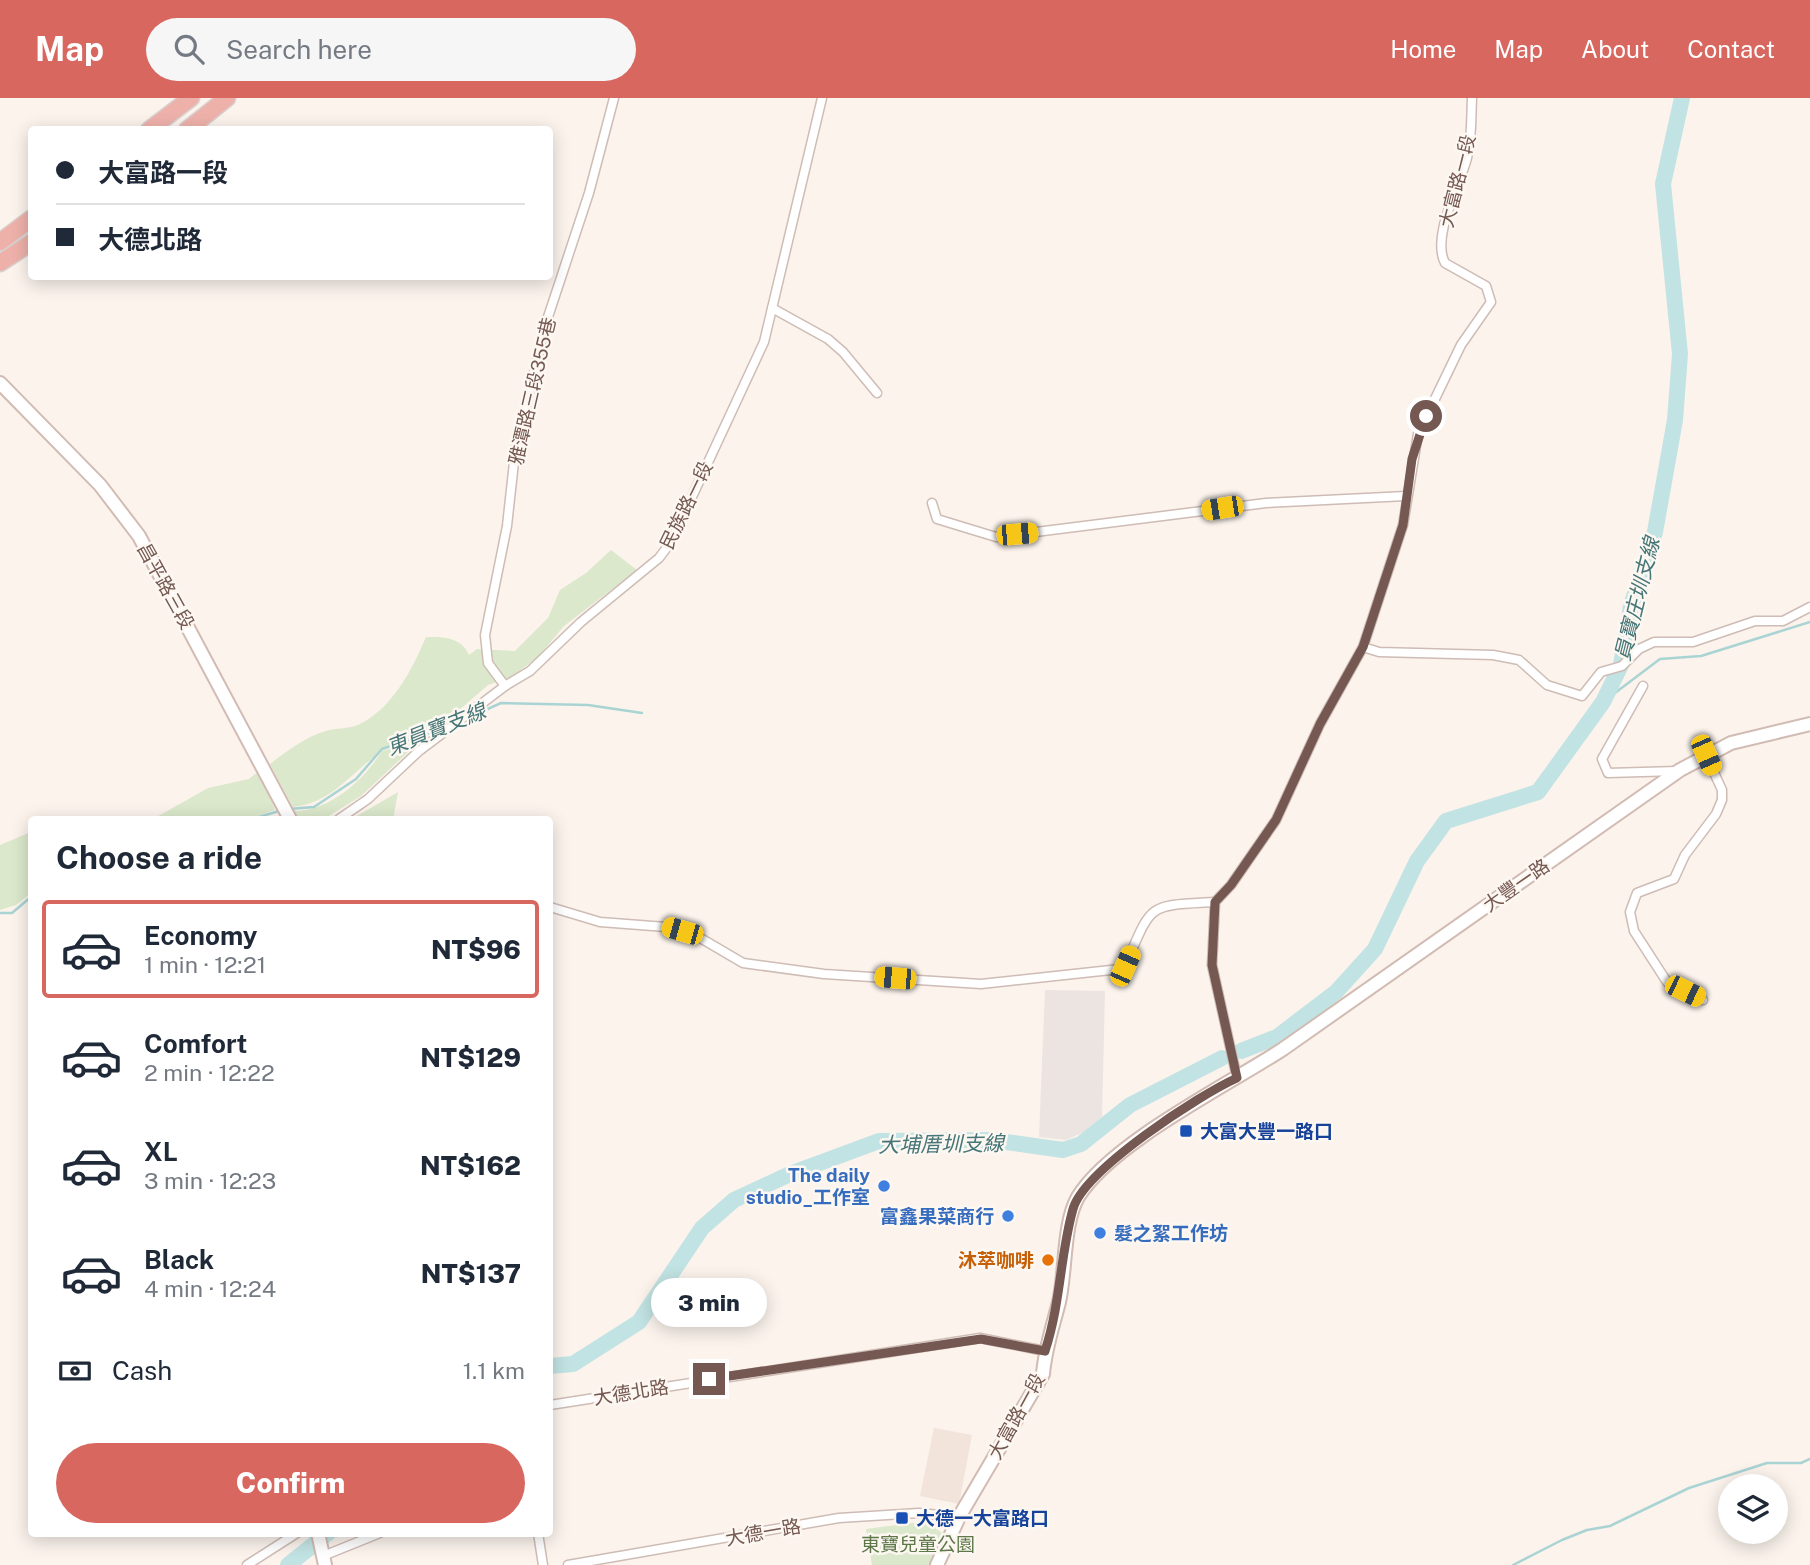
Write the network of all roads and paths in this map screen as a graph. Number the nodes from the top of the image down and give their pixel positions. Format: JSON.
{"nodes":[{"id":1,"x":191,"y":98,"type":"edge"},
{"id":2,"x":227,"y":98,"type":"edge"},
{"id":3,"x":614,"y":98,"type":"edge"},
{"id":4,"x":822,"y":98,"type":"edge"},
{"id":5,"x":1472,"y":98,"type":"edge"},
{"id":6,"x":154,"y":126,"type":"edge"},
{"id":7,"x":192,"y":126,"type":"edge"},
{"id":8,"x":28,"y":221,"type":"edge"},
{"id":9,"x":0,"y":242,"type":"edge"},
{"id":10,"x":28,"y":245,"type":"edge"},
{"id":11,"x":0,"y":263,"type":"edge"},
{"id":12,"x":772,"y":308,"type":"junction"},
{"id":13,"x":0,"y":383,"type":"edge"},
{"id":14,"x":877,"y":393,"type":"dead end"},
{"id":15,"x":1406,"y":496,"type":"junction"},
{"id":16,"x":932,"y":503,"type":"dead end"},
{"id":17,"x":1810,"y":607,"type":"edge"},
{"id":18,"x":1363,"y":647,"type":"junction"},
{"id":19,"x":505,"y":686,"type":"junction"},
{"id":20,"x":1643,"y":686,"type":"dead end"},
{"id":21,"x":1810,"y":724,"type":"edge"},
{"id":22,"x":1706,"y":755,"type":"junction"},
{"id":23,"x":1680,"y":771,"type":"junction"},
{"id":24,"x":286,"y":811,"type":"edge"},
{"id":25,"x":343,"y":816,"type":"edge"},
{"id":26,"x":1215,"y":902,"type":"junction"},
{"id":27,"x":553,"y":908,"type":"edge"},
{"id":28,"x":1703,"y":1000,"type":"dead end"},
{"id":29,"x":1237,"y":1078,"type":"junction"},
{"id":30,"x":1045,"y":1351,"type":"junction"},
{"id":31,"x":553,"y":1405,"type":"edge"},
{"id":32,"x":959,"y":1517,"type":"junction"},
{"id":33,"x":291,"y":1537,"type":"edge"},
{"id":34,"x":319,"y":1537,"type":"edge"},
{"id":35,"x":372,"y":1537,"type":"edge"},
{"id":36,"x":539,"y":1537,"type":"edge"},
{"id":37,"x":324,"y":1561,"type":"edge"},
{"id":38,"x":247,"y":1565,"type":"edge"},
{"id":39,"x":543,"y":1565,"type":"edge"},
{"id":40,"x":568,"y":1565,"type":"edge"},
{"id":41,"x":937,"y":1565,"type":"edge"}],
"edges":[{"from":1,"to":6,"type":"highway"},
{"from":2,"to":7,"type":"highway"},
{"from":3,"to":19,"type":"street","name":"雅潭路三段355巷"},
{"from":4,"to":12,"type":"street","name":"民族路一段"},
{"from":5,"to":15,"type":"street","name":"大富路一段"},
{"from":8,"to":9,"type":"highway"},
{"from":10,"to":11,"type":"highway"},
{"from":12,"to":14,"type":"street"},
{"from":12,"to":19,"type":"street","name":"民族路一段"},
{"from":13,"to":24,"type":"street","name":"昌平路三段"},
{"from":15,"to":16,"type":"street"},
{"from":15,"to":18,"type":"street","name":"大富路一段"},
{"from":17,"to":18,"type":"street"},
{"from":18,"to":26,"type":"street","name":"大富路一段"},
{"from":19,"to":25,"type":"street","name":"民族路一段"},
{"from":20,"to":23,"type":"street"},
{"from":21,"to":22,"type":"street","name":"大豐一路"},
{"from":22,"to":23,"type":"street","name":"大豐一路"},
{"from":22,"to":28,"type":"street"},
{"from":23,"to":29,"type":"street","name":"大豐一路"},
{"from":26,"to":27,"type":"street"},
{"from":26,"to":29,"type":"street"},
{"from":29,"to":30,"type":"street","name":"大富路一段"},
{"from":30,"to":31,"type":"street","name":"大德北路"},
{"from":30,"to":32,"type":"street","name":"大富路一段"},
{"from":32,"to":40,"type":"street","name":"大德一路"},
{"from":32,"to":41,"type":"street","name":"大富路一段"},
{"from":33,"to":38,"type":"street"},
{"from":34,"to":37,"type":"street"},
{"from":35,"to":37,"type":"street"},
{"from":36,"to":39,"type":"street"}]}
